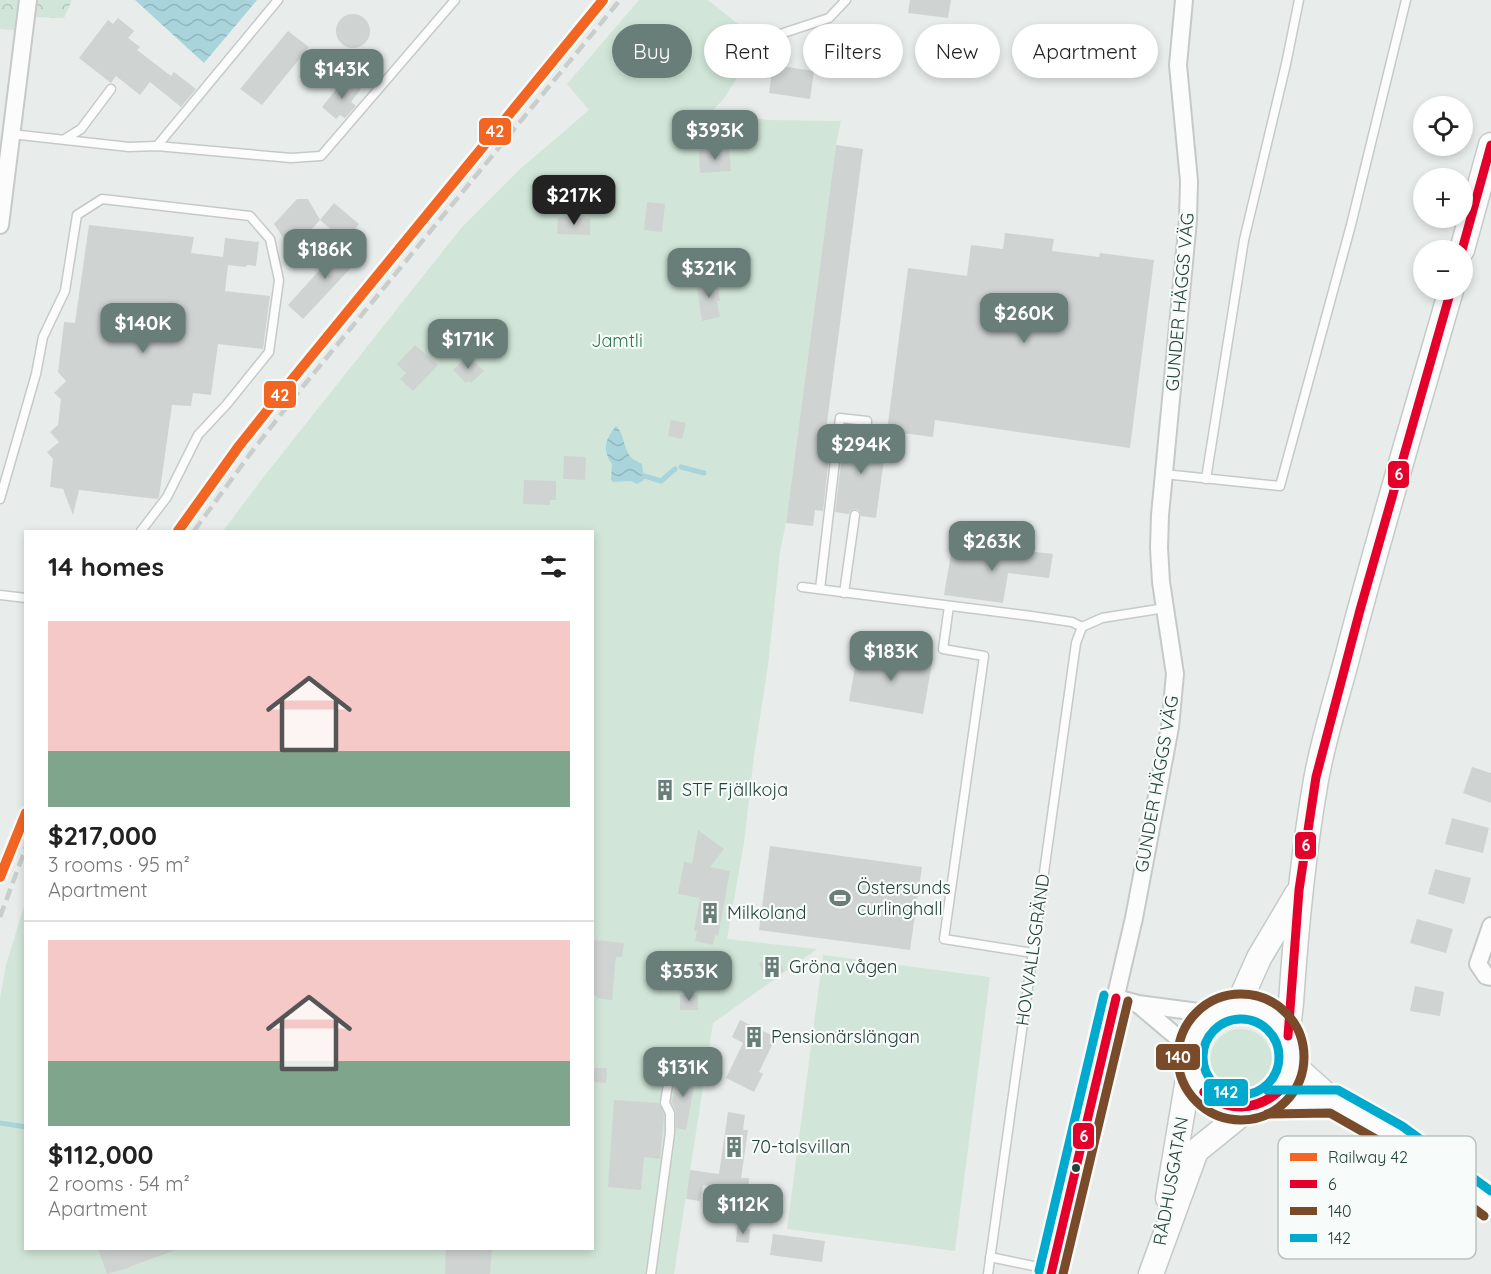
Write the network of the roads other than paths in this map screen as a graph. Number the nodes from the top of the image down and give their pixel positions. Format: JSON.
{"nodes":[{"id":1,"x":28,"y":0,"type":"edge"},
{"id":2,"x":278,"y":0,"type":"edge"},
{"id":3,"x":455,"y":0,"type":"edge"},
{"id":4,"x":846,"y":0,"type":"edge"},
{"id":5,"x":1184,"y":0,"type":"edge"},
{"id":6,"x":1299,"y":0,"type":"edge"},
{"id":7,"x":1406,"y":0,"type":"edge"},
{"id":8,"x":791,"y":30,"type":"edge"},
{"id":9,"x":111,"y":89,"type":"dead end"},
{"id":10,"x":64,"y":139,"type":"junction"},
{"id":11,"x":7,"y":145,"type":"edge"},
{"id":12,"x":1491,"y":146,"type":"edge"},
{"id":13,"x":158,"y":147,"type":"junction"},
{"id":14,"x":0,"y":225,"type":"edge"},
{"id":15,"x":1465,"y":240,"type":"edge"},
{"id":16,"x":1448,"y":300,"type":"edge"},
{"id":17,"x":866,"y":435,"type":"dead end"},
{"id":18,"x":1164,"y":474,"type":"junction"},
{"id":19,"x":1206,"y":479,"type":"junction"},
{"id":20,"x":0,"y":499,"type":"edge"},
{"id":21,"x":855,"y":515,"type":"dead end"},
{"id":22,"x":142,"y":530,"type":"edge"},
{"id":23,"x":802,"y":587,"type":"dead end"},
{"id":24,"x":820,"y":590,"type":"junction"},
{"id":25,"x":844,"y":592,"type":"junction"},
{"id":26,"x":0,"y":595,"type":"edge"},
{"id":27,"x":24,"y":598,"type":"edge"},
{"id":28,"x":949,"y":606,"type":"junction"},
{"id":29,"x":1165,"y":608,"type":"junction"},
{"id":30,"x":1082,"y":627,"type":"junction"},
{"id":31,"x":1299,"y":890,"type":"junction"},
{"id":32,"x":1491,"y":926,"type":"edge"},
{"id":33,"x":1033,"y":953,"type":"junction"},
{"id":34,"x":1491,"y":977,"type":"edge"},
{"id":35,"x":1116,"y":998,"type":"junction"},
{"id":36,"x":1138,"y":1004,"type":"junction"},
{"id":37,"x":1238,"y":1005,"type":"junction"},
{"id":38,"x":1213,"y":1014,"type":"junction"},
{"id":39,"x":1288,"y":1036,"type":"junction"},
{"id":40,"x":1190,"y":1057,"type":"junction"},
{"id":41,"x":1292,"y":1064,"type":"junction"},
{"id":42,"x":671,"y":1066,"type":"dead end"},
{"id":43,"x":1333,"y":1101,"type":"junction"},
{"id":44,"x":1258,"y":1105,"type":"junction"},
{"id":45,"x":1395,"y":1136,"type":"edge"},
{"id":46,"x":1476,"y":1195,"type":"edge"},
{"id":47,"x":1491,"y":1206,"type":"edge"},
{"id":48,"x":990,"y":1257,"type":"junction"},
{"id":49,"x":1154,"y":1267,"type":"edge"},
{"id":50,"x":1052,"y":1272,"type":"edge"},
{"id":51,"x":651,"y":1274,"type":"edge"},
{"id":52,"x":988,"y":1274,"type":"edge"}],
"edges":[{"from":1,"to":11,"type":"street"},
{"from":2,"to":13,"type":"lane"},
{"from":3,"to":13,"type":"lane"},
{"from":4,"to":8,"type":"lane"},
{"from":5,"to":18,"type":"street","name":"GUNDER HÄGGS VÄG"},
{"from":6,"to":19,"type":"lane"},
{"from":7,"to":19,"type":"lane"},
{"from":9,"to":10,"type":"lane"},
{"from":10,"to":11,"type":"lane"},
{"from":10,"to":13,"type":"lane"},
{"from":11,"to":14,"type":"street"},
{"from":12,"to":15,"type":"main road"},
{"from":16,"to":31,"type":"main road"},
{"from":17,"to":24,"type":"lane"},
{"from":18,"to":19,"type":"lane"},
{"from":18,"to":29,"type":"street","name":"GUNDER HÄGGS VÄG"},
{"from":20,"to":22,"type":"lane"},
{"from":21,"to":25,"type":"lane"},
{"from":23,"to":24,"type":"lane"},
{"from":24,"to":25,"type":"lane"},
{"from":25,"to":28,"type":"lane"},
{"from":26,"to":27,"type":"lane"},
{"from":28,"to":30,"type":"lane"},
{"from":28,"to":33,"type":"lane"},
{"from":29,"to":30,"type":"lane"},
{"from":29,"to":35,"type":"street","name":"GUNDER HÄGGS VÄG"},
{"from":30,"to":33,"type":"lane","name":"HOVVALLSGRÄND"},
{"from":31,"to":37,"type":"main road"},
{"from":31,"to":39,"type":"main road"},
{"from":32,"to":34,"type":"street"},
{"from":33,"to":48,"type":"lane","name":"HOVVALLSGRÄND"},
{"from":35,"to":36,"type":"street"},
{"from":35,"to":50,"type":"street","name":"GUNDER HÄGGS VÄG"},
{"from":36,"to":38,"type":"street"},
{"from":36,"to":40,"type":"street"},
{"from":37,"to":38,"type":"main road"},
{"from":37,"to":39,"type":"main road"},
{"from":38,"to":40,"type":"main road"},
{"from":39,"to":41,"type":"main road"},
{"from":40,"to":44,"type":"main road"},
{"from":40,"to":49,"type":"main road","name":"RÅDHUSGATAN"},
{"from":41,"to":43,"type":"main road"},
{"from":41,"to":44,"type":"main road"},
{"from":42,"to":51,"type":"lane"},
{"from":43,"to":44,"type":"main road"},
{"from":43,"to":45,"type":"main road"},
{"from":44,"to":49,"type":"main road","name":"RÅDHUSGATAN"},
{"from":46,"to":47,"type":"main road"},
{"from":48,"to":50,"type":"lane"},
{"from":48,"to":52,"type":"lane","name":"HOVVALLSGRÄND"}]}
